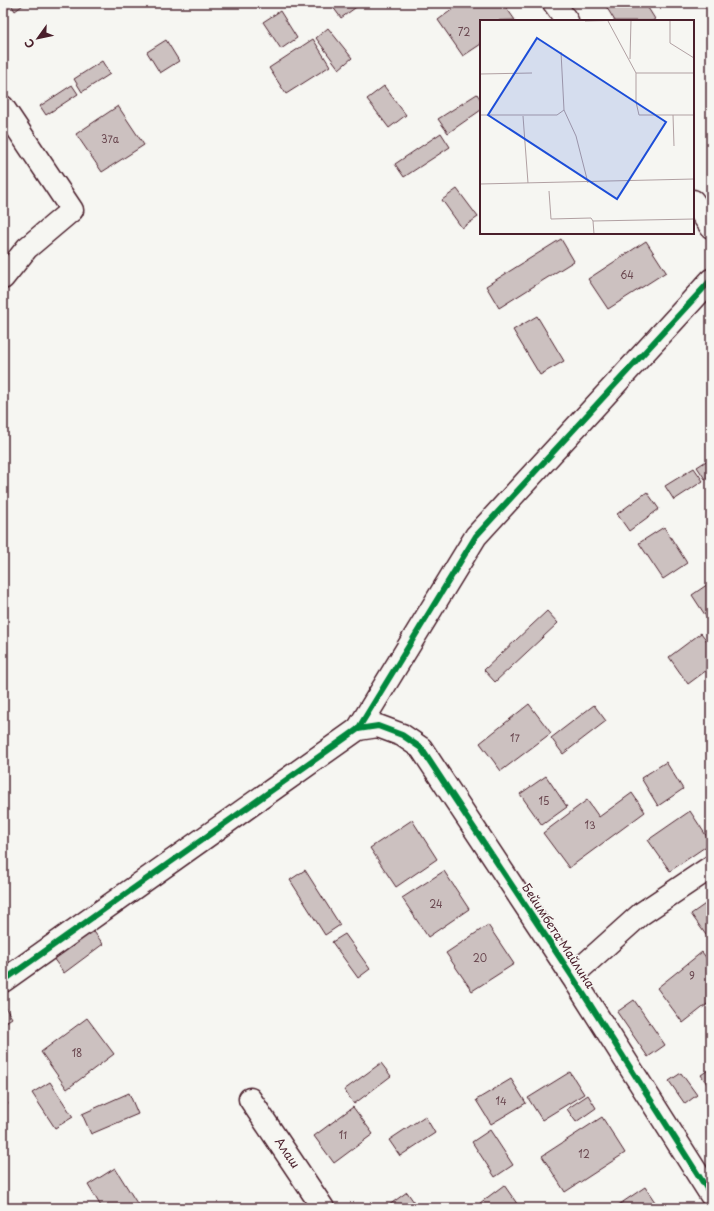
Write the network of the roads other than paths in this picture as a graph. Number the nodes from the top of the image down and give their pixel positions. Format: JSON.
{"nodes":[{"id":1,"x":554,"y":3,"type":"edge"},
{"id":2,"x":566,"y":20,"type":"edge"},
{"id":3,"x":3,"y":107,"type":"edge"},
{"id":4,"x":694,"y":202,"type":"edge"},
{"id":5,"x":711,"y":227,"type":"edge"},
{"id":6,"x":3,"y":278,"type":"edge"},
{"id":7,"x":711,"y":280,"type":"edge"},
{"id":8,"x":358,"y":729,"type":"junction"},
{"id":9,"x":711,"y":867,"type":"edge"},
{"id":10,"x":572,"y":976,"type":"junction"},
{"id":11,"x":3,"y":981,"type":"edge"},
{"id":12,"x":250,"y":1099,"type":"dead end"},
{"id":13,"x":711,"y":1195,"type":"edge"},
{"id":14,"x":324,"y":1208,"type":"edge"}],
"edges":[{"from":1,"to":2,"type":"street"},
{"from":3,"to":6,"type":"street"},
{"from":4,"to":5,"type":"street"},
{"from":7,"to":8,"type":"street"},
{"from":8,"to":10,"type":"street","name":"Бейимбета Майлина"},
{"from":8,"to":11,"type":"street"},
{"from":9,"to":10,"type":"street"},
{"from":10,"to":13,"type":"street","name":"Бейимбета Майлина"},
{"from":12,"to":14,"type":"street","name":"Алаш"}]}
